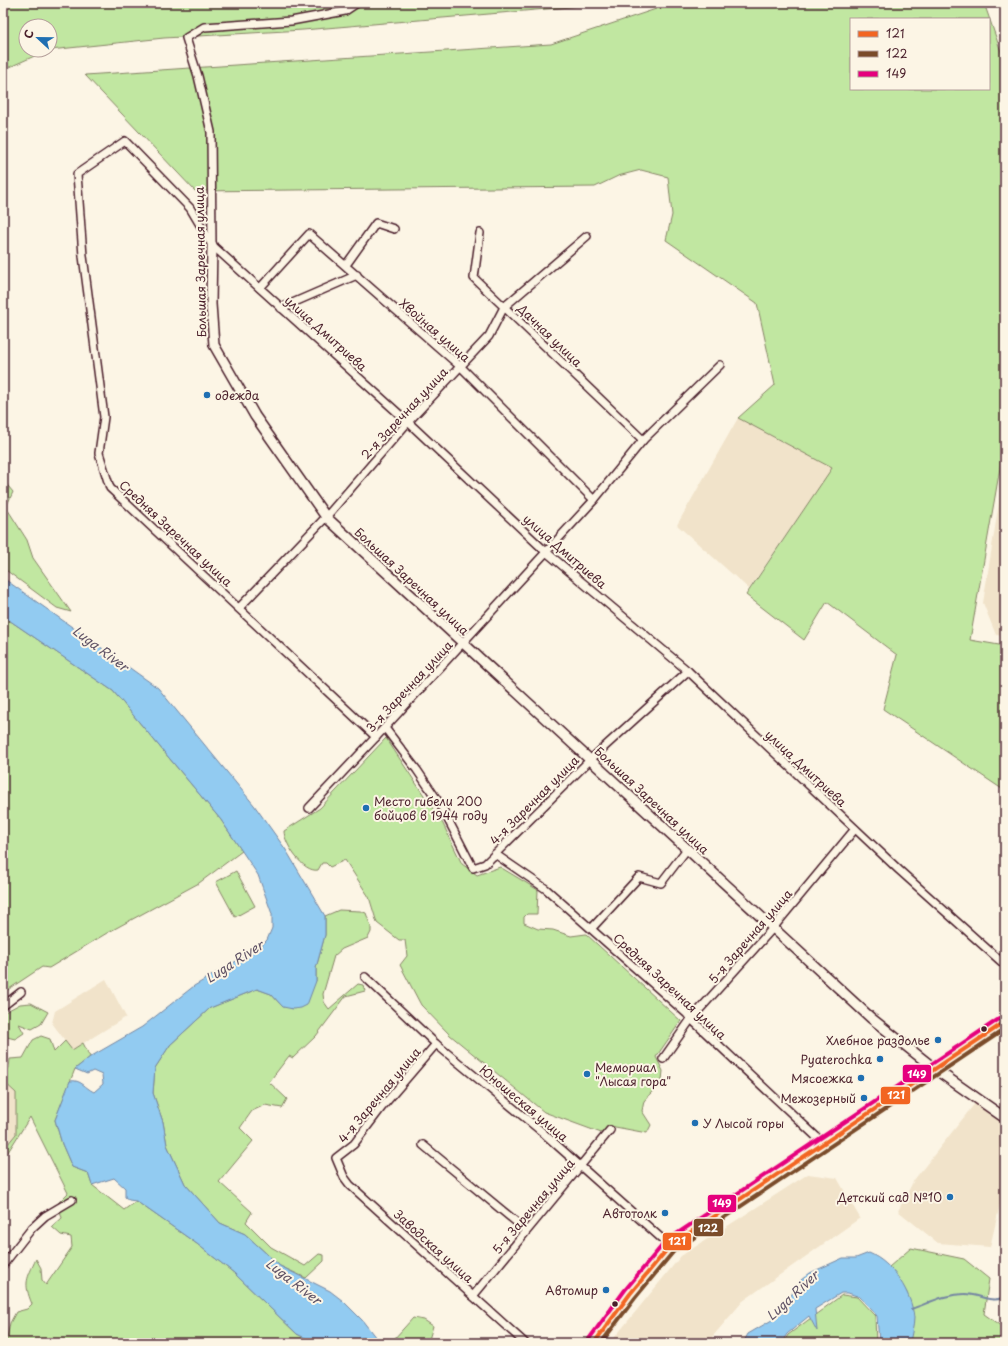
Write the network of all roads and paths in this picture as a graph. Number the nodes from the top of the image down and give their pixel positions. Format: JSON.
{"nodes":[{"id":1,"x":357,"y":3,"type":"edge"},
{"id":2,"x":125,"y":141,"type":"joint"},
{"id":3,"x":394,"y":229,"type":"dead end"},
{"id":4,"x":480,"y":233,"type":"dead end"},
{"id":5,"x":587,"y":236,"type":"dead end"},
{"id":6,"x":212,"y":245,"type":"junction"},
{"id":7,"x":346,"y":266,"type":"junction"},
{"id":8,"x":357,"y":275,"type":"junction"},
{"id":9,"x":260,"y":288,"type":"junction"},
{"id":10,"x":504,"y":307,"type":"junction"},
{"id":11,"x":281,"y":308,"type":"junction"},
{"id":12,"x":720,"y":365,"type":"dead end"},
{"id":13,"x":461,"y":367,"type":"junction"},
{"id":14,"x":408,"y":422,"type":"junction"},
{"id":15,"x":644,"y":440,"type":"junction"},
{"id":16,"x":594,"y":500,"type":"junction"},
{"id":17,"x":326,"y":518,"type":"junction"},
{"id":18,"x":545,"y":551,"type":"junction"},
{"id":19,"x":239,"y":608,"type":"junction"},
{"id":20,"x":463,"y":644,"type":"junction"},
{"id":21,"x":688,"y":671,"type":"junction"},
{"id":22,"x":385,"y":728,"type":"junction"},
{"id":23,"x":376,"y":738,"type":"junction"},
{"id":24,"x":590,"y":759,"type":"junction"},
{"id":25,"x":309,"y":808,"type":"dead end"},
{"id":26,"x":855,"y":829,"type":"junction"},
{"id":27,"x":687,"y":849,"type":"junction"},
{"id":28,"x":495,"y":854,"type":"junction"},
{"id":29,"x":592,"y":928,"type":"junction"},
{"id":30,"x":773,"y":928,"type":"junction"},
{"id":31,"x":1005,"y":965,"type":"edge"},
{"id":32,"x":365,"y":976,"type":"dead end"},
{"id":33,"x":21,"y":992,"type":"dead end"},
{"id":34,"x":3,"y":1006,"type":"edge"},
{"id":35,"x":691,"y":1019,"type":"junction"},
{"id":36,"x":1005,"y":1022,"type":"edge"},
{"id":37,"x":436,"y":1044,"type":"junction"},
{"id":38,"x":663,"y":1059,"type":"dead end"},
{"id":39,"x":935,"y":1069,"type":"junction"},
{"id":40,"x":1005,"y":1118,"type":"edge"},
{"id":41,"x":610,"y":1130,"type":"dead end"},
{"id":42,"x":823,"y":1143,"type":"junction"},
{"id":43,"x":423,"y":1144,"type":"dead end"},
{"id":44,"x":336,"y":1158,"type":"joint"},
{"id":45,"x":581,"y":1166,"type":"junction"},
{"id":46,"x":72,"y":1200,"type":"dead end"},
{"id":47,"x":526,"y":1230,"type":"junction"},
{"id":48,"x":670,"y":1246,"type":"junction"},
{"id":49,"x":3,"y":1265,"type":"edge"},
{"id":50,"x":473,"y":1296,"type":"junction"},
{"id":51,"x":525,"y":1343,"type":"edge"},
{"id":52,"x":594,"y":1343,"type":"edge"}],
"edges":[{"from":1,"to":6,"type":"street","name":"Большая Заречная улица"},
{"from":2,"to":6,"type":"street","name":"улица Дмитриева"},
{"from":2,"to":19,"type":"street","name":"Средняя Заречная улица"},
{"from":3,"to":7,"type":"street"},
{"from":4,"to":10,"type":"street","name":"Дачная улица"},
{"from":5,"to":10,"type":"street","name":"2-я Заречная улица"},
{"from":6,"to":9,"type":"street","name":"улица Дмитриева"},
{"from":6,"to":17,"type":"street","name":"Большая Заречная улица"},
{"from":7,"to":8,"type":"street","name":"Хвойная улица"},
{"from":7,"to":9,"type":"street","name":"Хвойная улица"},
{"from":8,"to":11,"type":"street"},
{"from":8,"to":13,"type":"street","name":"Хвойная улица"},
{"from":9,"to":11,"type":"street","name":"улица Дмитриева"},
{"from":10,"to":13,"type":"street","name":"2-я Заречная улица"},
{"from":10,"to":15,"type":"street","name":"Дачная улица"},
{"from":11,"to":14,"type":"street","name":"улица Дмитриева"},
{"from":12,"to":15,"type":"street","name":"3-я Заречная улица"},
{"from":13,"to":14,"type":"street","name":"2-я Заречная улица"},
{"from":13,"to":16,"type":"street","name":"Хвойная улица"},
{"from":14,"to":17,"type":"street","name":"2-я Заречная улица"},
{"from":14,"to":18,"type":"street","name":"улица Дмитриева"},
{"from":15,"to":16,"type":"street","name":"3-я Заречная улица"},
{"from":16,"to":18,"type":"street","name":"3-я Заречная улица"},
{"from":17,"to":19,"type":"street","name":"2-я Заречная улица"},
{"from":17,"to":20,"type":"street","name":"Большая Заречная улица"},
{"from":18,"to":20,"type":"street","name":"3-я Заречная улица"},
{"from":18,"to":21,"type":"street","name":"улица Дмитриева"},
{"from":19,"to":23,"type":"street","name":"Средняя Заречная улица"},
{"from":20,"to":22,"type":"street","name":"3-я Заречная улица"},
{"from":20,"to":24,"type":"street","name":"Большая Заречная улица"},
{"from":21,"to":24,"type":"street","name":"4-я Заречная улица"},
{"from":21,"to":26,"type":"street","name":"улица Дмитриева"},
{"from":22,"to":23,"type":"street","name":"3-я Заречная улица"},
{"from":22,"to":28,"type":"street","name":"4-я Заречная улица"},
{"from":23,"to":25,"type":"street","name":"3-я Заречная улица"},
{"from":24,"to":27,"type":"street","name":"Большая Заречная улица"},
{"from":24,"to":28,"type":"street","name":"4-я Заречная улица"},
{"from":26,"to":30,"type":"street","name":"5-я Заречная улица"},
{"from":26,"to":31,"type":"street","name":"улица Дмитриева"},
{"from":27,"to":29,"type":"street"},
{"from":27,"to":30,"type":"street","name":"Большая Заречная улица"},
{"from":28,"to":29,"type":"street","name":"Средняя Заречная улица"},
{"from":29,"to":35,"type":"street","name":"Средняя Заречная улица"},
{"from":30,"to":35,"type":"street","name":"5-я Заречная улица"},
{"from":30,"to":39,"type":"street","name":"Большая Заречная улица"},
{"from":32,"to":37,"type":"street","name":"Юношеская улица"},
{"from":33,"to":34,"type":"street"},
{"from":35,"to":38,"type":"street","name":"5-я Заречная улица"},
{"from":35,"to":42,"type":"street","name":"Средняя Заречная улица"},
{"from":36,"to":39,"type":"main road"},
{"from":37,"to":44,"type":"street","name":"4-я Заречная улица"},
{"from":37,"to":45,"type":"street","name":"Юношеская улица"},
{"from":39,"to":40,"type":"street","name":"Большая Заречная улица"},
{"from":39,"to":42,"type":"main road"},
{"from":41,"to":45,"type":"street","name":"5-я Заречная улица"},
{"from":42,"to":48,"type":"main road"},
{"from":43,"to":47,"type":"street"},
{"from":44,"to":50,"type":"street","name":"Заводская улица"},
{"from":45,"to":47,"type":"street","name":"5-я Заречная улица"},
{"from":45,"to":48,"type":"street","name":"Юношеская улица"},
{"from":46,"to":49,"type":"street"},
{"from":47,"to":50,"type":"street","name":"5-я Заречная улица"},
{"from":48,"to":52,"type":"main road"},
{"from":50,"to":51,"type":"street","name":"Заводская улица"}]}
